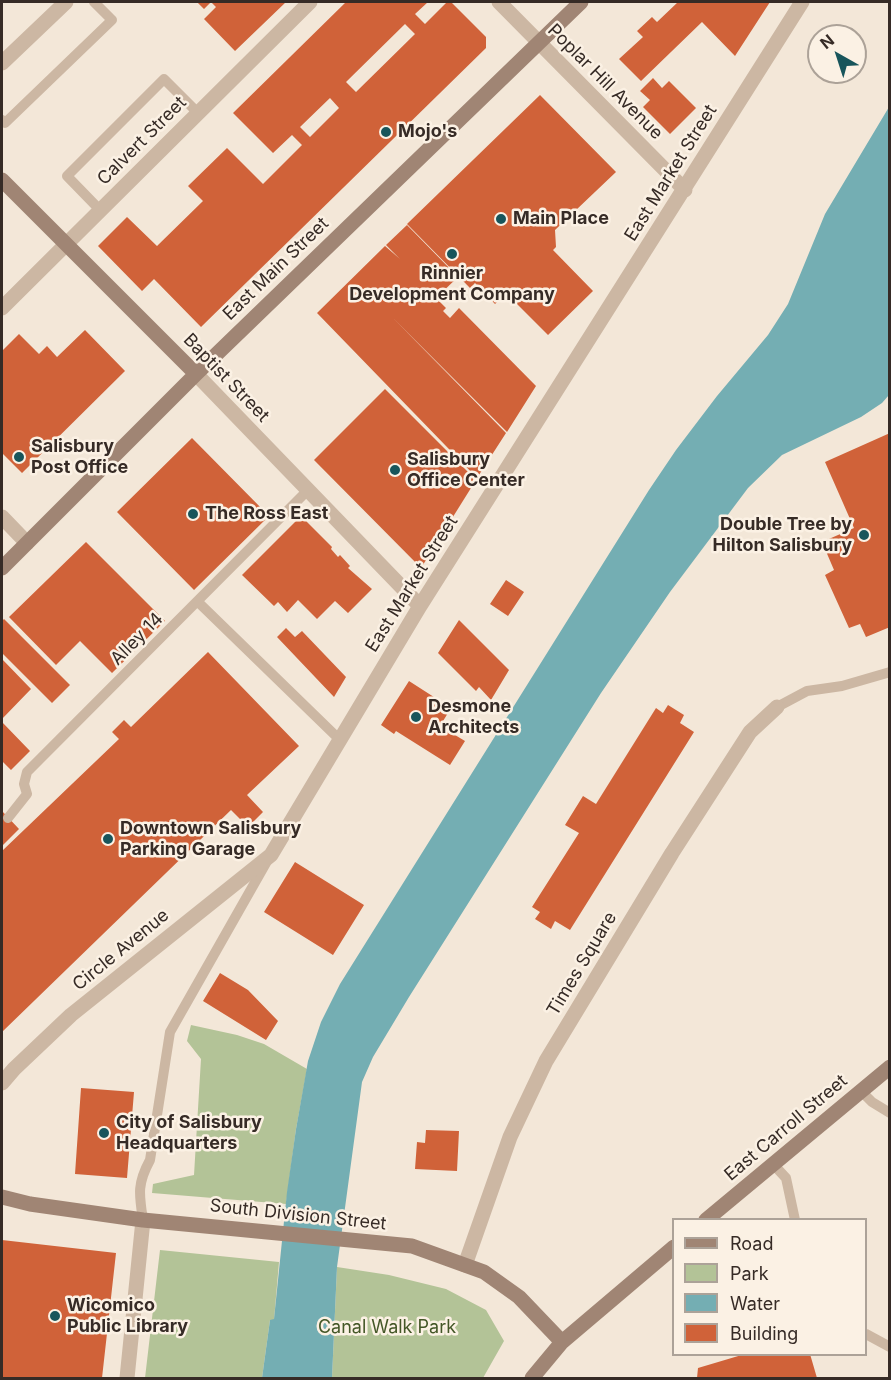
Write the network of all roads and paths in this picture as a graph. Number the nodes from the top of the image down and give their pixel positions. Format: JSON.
{"nodes":[{"id":1,"x":94,"y":2,"type":"edge"},
{"id":2,"x":310,"y":2,"type":"edge"},
{"id":3,"x":499,"y":2,"type":"edge"},
{"id":4,"x":581,"y":2,"type":"edge"},
{"id":5,"x":802,"y":2,"type":"edge"},
{"id":6,"x":58,"y":4,"type":"edge"},
{"id":7,"x":538,"y":42,"type":"junction"},
{"id":8,"x":2,"y":63,"type":"edge"},
{"id":9,"x":198,"y":113,"type":"junction"},
{"id":10,"x":2,"y":120,"type":"edge"},
{"id":11,"x":2,"y":180,"type":"edge"},
{"id":12,"x":685,"y":190,"type":"junction"},
{"id":13,"x":100,"y":210,"type":"junction"},
{"id":14,"x":65,"y":244,"type":"junction"},
{"id":15,"x":2,"y":308,"type":"edge"},
{"id":16,"x":196,"y":374,"type":"junction"},
{"id":17,"x":308,"y":490,"type":"junction"},
{"id":18,"x":2,"y":517,"type":"edge"},
{"id":19,"x":27,"y":543,"type":"junction"},
{"id":20,"x":2,"y":568,"type":"edge"},
{"id":21,"x":198,"y":602,"type":"junction"},
{"id":22,"x":420,"y":606,"type":"junction"},
{"id":23,"x":890,"y":672,"type":"edge"},
{"id":24,"x":777,"y":707,"type":"joint"},
{"id":25,"x":340,"y":740,"type":"junction"},
{"id":26,"x":8,"y":818,"type":"dead end"},
{"id":27,"x":271,"y":855,"type":"junction"},
{"id":28,"x":890,"y":1067,"type":"edge"},
{"id":29,"x":2,"y":1083,"type":"edge"},
{"id":30,"x":861,"y":1091,"type":"junction"},
{"id":31,"x":890,"y":1113,"type":"edge"},
{"id":32,"x":774,"y":1164,"type":"junction"},
{"id":33,"x":2,"y":1197,"type":"edge"},
{"id":34,"x":708,"y":1218,"type":"edge"},
{"id":35,"x":795,"y":1218,"type":"edge"},
{"id":36,"x":143,"y":1220,"type":"junction"},
{"id":37,"x":672,"y":1249,"type":"edge"},
{"id":38,"x":465,"y":1265,"type":"junction"},
{"id":39,"x":867,"y":1335,"type":"edge"},
{"id":40,"x":562,"y":1342,"type":"junction"},
{"id":41,"x":890,"y":1347,"type":"edge"},
{"id":42,"x":127,"y":1378,"type":"edge"},
{"id":43,"x":532,"y":1378,"type":"edge"}],
"edges":[{"from":1,"to":10,"type":"lane"},
{"from":2,"to":9,"type":"street","name":"Calvert Street"},
{"from":3,"to":7,"type":"street","name":"Poplar Hill Avenue"},
{"from":4,"to":7,"type":"street","name":"East Main Street"},
{"from":5,"to":12,"type":"street","name":"East Market Street"},
{"from":6,"to":8,"type":"street"},
{"from":7,"to":12,"type":"street","name":"Poplar Hill Avenue"},
{"from":7,"to":16,"type":"street","name":"East Main Street"},
{"from":9,"to":13,"type":"street","name":"Calvert Street"},
{"from":9,"to":13,"type":"lane"},
{"from":11,"to":14,"type":"street","name":"Baptist Street"},
{"from":12,"to":22,"type":"street","name":"East Market Street"},
{"from":13,"to":14,"type":"street","name":"Calvert Street"},
{"from":14,"to":15,"type":"street","name":"Calvert Street"},
{"from":14,"to":16,"type":"street","name":"Baptist Street"},
{"from":16,"to":17,"type":"street","name":"Baptist Street"},
{"from":16,"to":19,"type":"street","name":"East Main Street"},
{"from":17,"to":21,"type":"lane","name":"Alley 14"},
{"from":17,"to":22,"type":"street","name":"Baptist Street"},
{"from":18,"to":19,"type":"street"},
{"from":19,"to":20,"type":"street","name":"East Main Street"},
{"from":21,"to":25,"type":"lane"},
{"from":21,"to":26,"type":"lane","name":"Alley 14"},
{"from":22,"to":25,"type":"street","name":"East Market Street"},
{"from":23,"to":24,"type":"lane"},
{"from":24,"to":38,"type":"street","name":"Times Square"},
{"from":25,"to":27,"type":"street","name":"East Market Street"},
{"from":27,"to":29,"type":"street","name":"Circle Avenue"},
{"from":27,"to":36,"type":"lane","name":"East Market Street"},
{"from":28,"to":30,"type":"street","name":"East Carroll Street"},
{"from":30,"to":31,"type":"lane"},
{"from":30,"to":32,"type":"street","name":"East Carroll Street"},
{"from":32,"to":34,"type":"street","name":"East Carroll Street"},
{"from":32,"to":35,"type":"lane"},
{"from":33,"to":36,"type":"street","name":"South Division Street"},
{"from":36,"to":38,"type":"street","name":"South Division Street"},
{"from":36,"to":42,"type":"street"},
{"from":37,"to":40,"type":"street"},
{"from":38,"to":40,"type":"street","name":"South Division Street"},
{"from":39,"to":41,"type":"lane"},
{"from":40,"to":43,"type":"street"}]}
